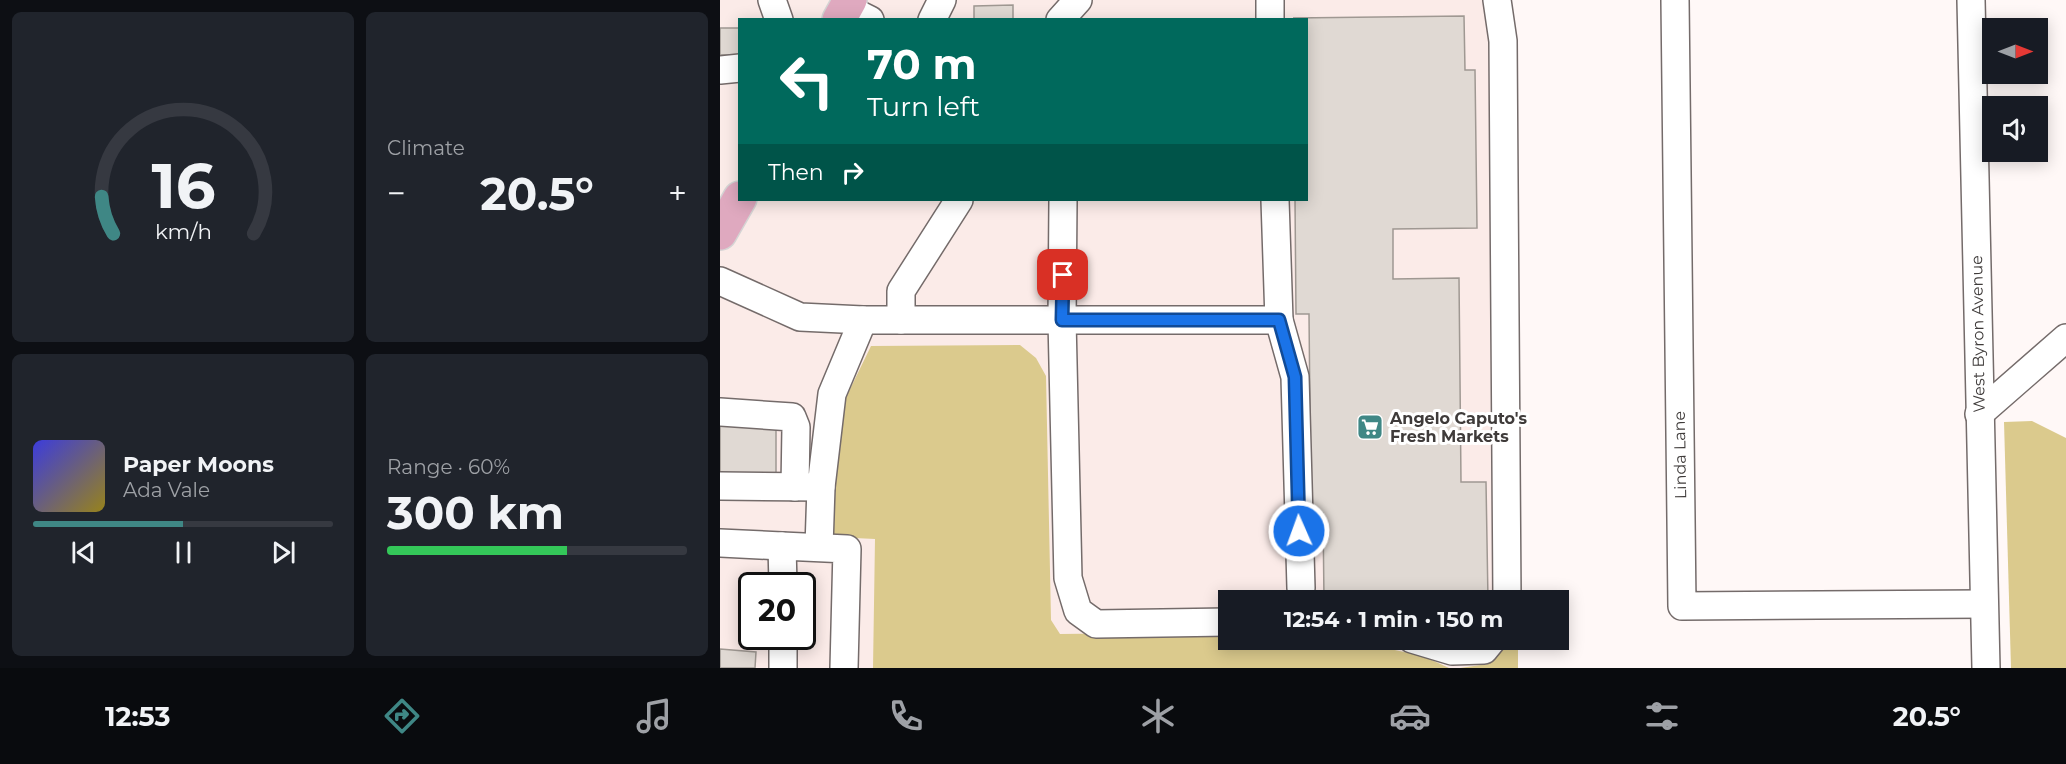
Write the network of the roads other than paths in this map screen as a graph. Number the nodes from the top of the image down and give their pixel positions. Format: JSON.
{"nodes":[{"id":1,"x":772,"y":0,"type":"edge"},
{"id":2,"x":942,"y":0,"type":"edge"},
{"id":3,"x":1078,"y":0,"type":"edge"},
{"id":4,"x":1270,"y":0,"type":"edge"},
{"id":5,"x":1497,"y":0,"type":"edge"},
{"id":6,"x":1675,"y":0,"type":"edge"},
{"id":7,"x":1971,"y":0,"type":"edge"},
{"id":8,"x":778,"y":18,"type":"edge"},
{"id":9,"x":933,"y":18,"type":"edge"},
{"id":10,"x":1062,"y":18,"type":"edge"},
{"id":11,"x":1270,"y":18,"type":"edge"},
{"id":12,"x":738,"y":68,"type":"edge"},
{"id":13,"x":720,"y":70,"type":"edge"},
{"id":14,"x":738,"y":201,"type":"edge"},
{"id":15,"x":955,"y":201,"type":"edge"},
{"id":16,"x":1063,"y":201,"type":"edge"},
{"id":17,"x":1275,"y":201,"type":"edge"},
{"id":18,"x":720,"y":232,"type":"edge"},
{"id":19,"x":720,"y":281,"type":"edge"},
{"id":20,"x":863,"y":320,"type":"junction"},
{"id":21,"x":901,"y":320,"type":"junction"},
{"id":22,"x":1062,"y":320,"type":"junction"},
{"id":23,"x":1279,"y":320,"type":"junction"},
{"id":24,"x":2066,"y":338,"type":"edge"},
{"id":25,"x":720,"y":411,"type":"edge"},
{"id":26,"x":1979,"y":414,"type":"junction"},
{"id":27,"x":720,"y":486,"type":"edge"},
{"id":28,"x":808,"y":487,"type":"junction"},
{"id":29,"x":720,"y":543,"type":"edge"},
{"id":30,"x":782,"y":546,"type":"junction"},
{"id":31,"x":819,"y":547,"type":"junction"},
{"id":32,"x":783,"y":572,"type":"edge"},
{"id":33,"x":1301,"y":588,"type":"dead end"},
{"id":34,"x":1507,"y":590,"type":"edge"},
{"id":35,"x":1984,"y":604,"type":"junction"},
{"id":36,"x":1218,"y":622,"type":"edge"},
{"id":37,"x":783,"y":650,"type":"edge"},
{"id":38,"x":1449,"y":650,"type":"edge"},
{"id":39,"x":1484,"y":650,"type":"edge"},
{"id":40,"x":783,"y":668,"type":"edge"},
{"id":41,"x":844,"y":668,"type":"edge"},
{"id":42,"x":1986,"y":668,"type":"edge"}],
"edges":[{"from":1,"to":8,"type":"street"},
{"from":2,"to":9,"type":"street"},
{"from":3,"to":10,"type":"street"},
{"from":4,"to":11,"type":"street"},
{"from":5,"to":34,"type":"street"},
{"from":6,"to":35,"type":"street","name":"Linda Lane"},
{"from":7,"to":26,"type":"street","name":"West Byron Avenue"},
{"from":12,"to":13,"type":"street"},
{"from":14,"to":18,"type":"main road"},
{"from":15,"to":21,"type":"street"},
{"from":16,"to":22,"type":"street"},
{"from":17,"to":23,"type":"street"},
{"from":19,"to":20,"type":"street"},
{"from":20,"to":21,"type":"street"},
{"from":20,"to":28,"type":"street"},
{"from":21,"to":22,"type":"street"},
{"from":22,"to":23,"type":"street"},
{"from":22,"to":36,"type":"street"},
{"from":23,"to":33,"type":"street"},
{"from":24,"to":26,"type":"street"},
{"from":25,"to":28,"type":"street"},
{"from":26,"to":35,"type":"street","name":"West Byron Avenue"},
{"from":27,"to":28,"type":"street"},
{"from":28,"to":31,"type":"street"},
{"from":29,"to":30,"type":"street"},
{"from":30,"to":31,"type":"street"},
{"from":30,"to":32,"type":"street"},
{"from":31,"to":41,"type":"street"},
{"from":35,"to":42,"type":"street","name":"West Byron Avenue"},
{"from":37,"to":40,"type":"street"},
{"from":38,"to":39,"type":"street"}]}
